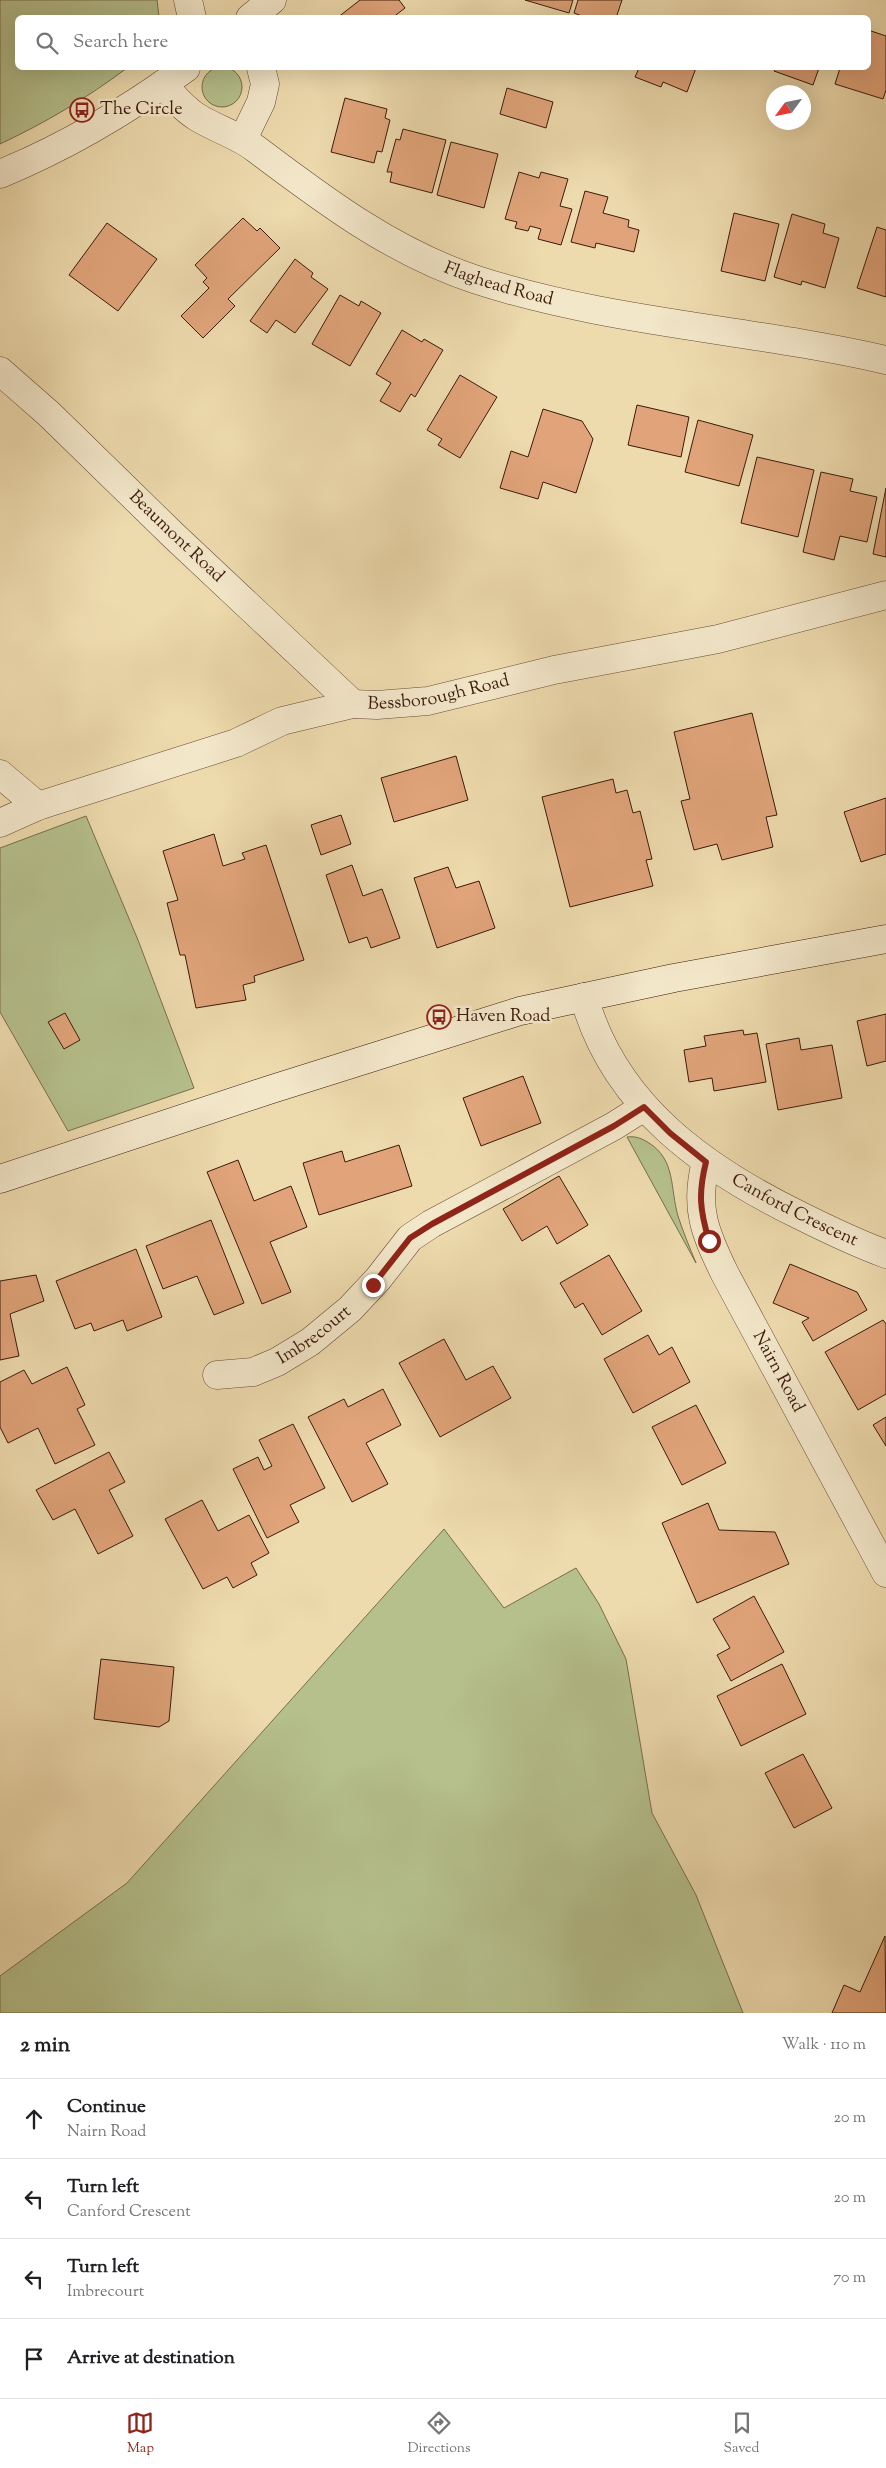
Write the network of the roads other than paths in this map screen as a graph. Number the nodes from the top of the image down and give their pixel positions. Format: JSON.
{"nodes":[{"id":1,"x":188,"y":0,"type":"edge"},
{"id":2,"x":272,"y":0,"type":"edge"},
{"id":3,"x":191,"y":15,"type":"edge"},
{"id":4,"x":254,"y":15,"type":"edge"},
{"id":5,"x":183,"y":70,"type":"edge"},
{"id":6,"x":262,"y":70,"type":"edge"},
{"id":7,"x":163,"y":84,"type":"junction"},
{"id":8,"x":244,"y":139,"type":"junction"},
{"id":9,"x":0,"y":174,"type":"edge"},
{"id":10,"x":886,"y":360,"type":"edge"},
{"id":11,"x":0,"y":371,"type":"edge"},
{"id":12,"x":886,"y":595,"type":"edge"},
{"id":13,"x":353,"y":704,"type":"junction"},
{"id":14,"x":0,"y":774,"type":"edge"},
{"id":15,"x":38,"y":806,"type":"junction"},
{"id":16,"x":0,"y":823,"type":"edge"},
{"id":17,"x":886,"y":939,"type":"edge"},
{"id":18,"x":584,"y":997,"type":"junction"},
{"id":19,"x":644,"y":1107,"type":"junction"},
{"id":20,"x":706,"y":1162,"type":"junction"},
{"id":21,"x":0,"y":1179,"type":"edge"},
{"id":22,"x":886,"y":1254,"type":"edge"},
{"id":23,"x":217,"y":1375,"type":"dead end"},
{"id":24,"x":886,"y":1573,"type":"edge"}],
"edges":[{"from":1,"to":3,"type":"street"},
{"from":2,"to":4,"type":"street"},
{"from":5,"to":7,"type":"street"},
{"from":6,"to":8,"type":"street"},
{"from":7,"to":8,"type":"street","name":"Flaghead Road"},
{"from":7,"to":9,"type":"street"},
{"from":8,"to":10,"type":"street","name":"Flaghead Road"},
{"from":11,"to":13,"type":"street","name":"Beaumont Road"},
{"from":12,"to":13,"type":"street","name":"Bessborough Road"},
{"from":13,"to":15,"type":"street","name":"Bessborough Road"},
{"from":14,"to":15,"type":"street"},
{"from":15,"to":16,"type":"street","name":"Bessborough Road"},
{"from":17,"to":18,"type":"street"},
{"from":18,"to":19,"type":"street","name":"Canford Crescent"},
{"from":18,"to":21,"type":"street"},
{"from":19,"to":20,"type":"street","name":"Canford Crescent"},
{"from":19,"to":23,"type":"street","name":"Imbrecourt"},
{"from":20,"to":22,"type":"street","name":"Canford Crescent"},
{"from":20,"to":24,"type":"street","name":"Nairn Road"}]}
